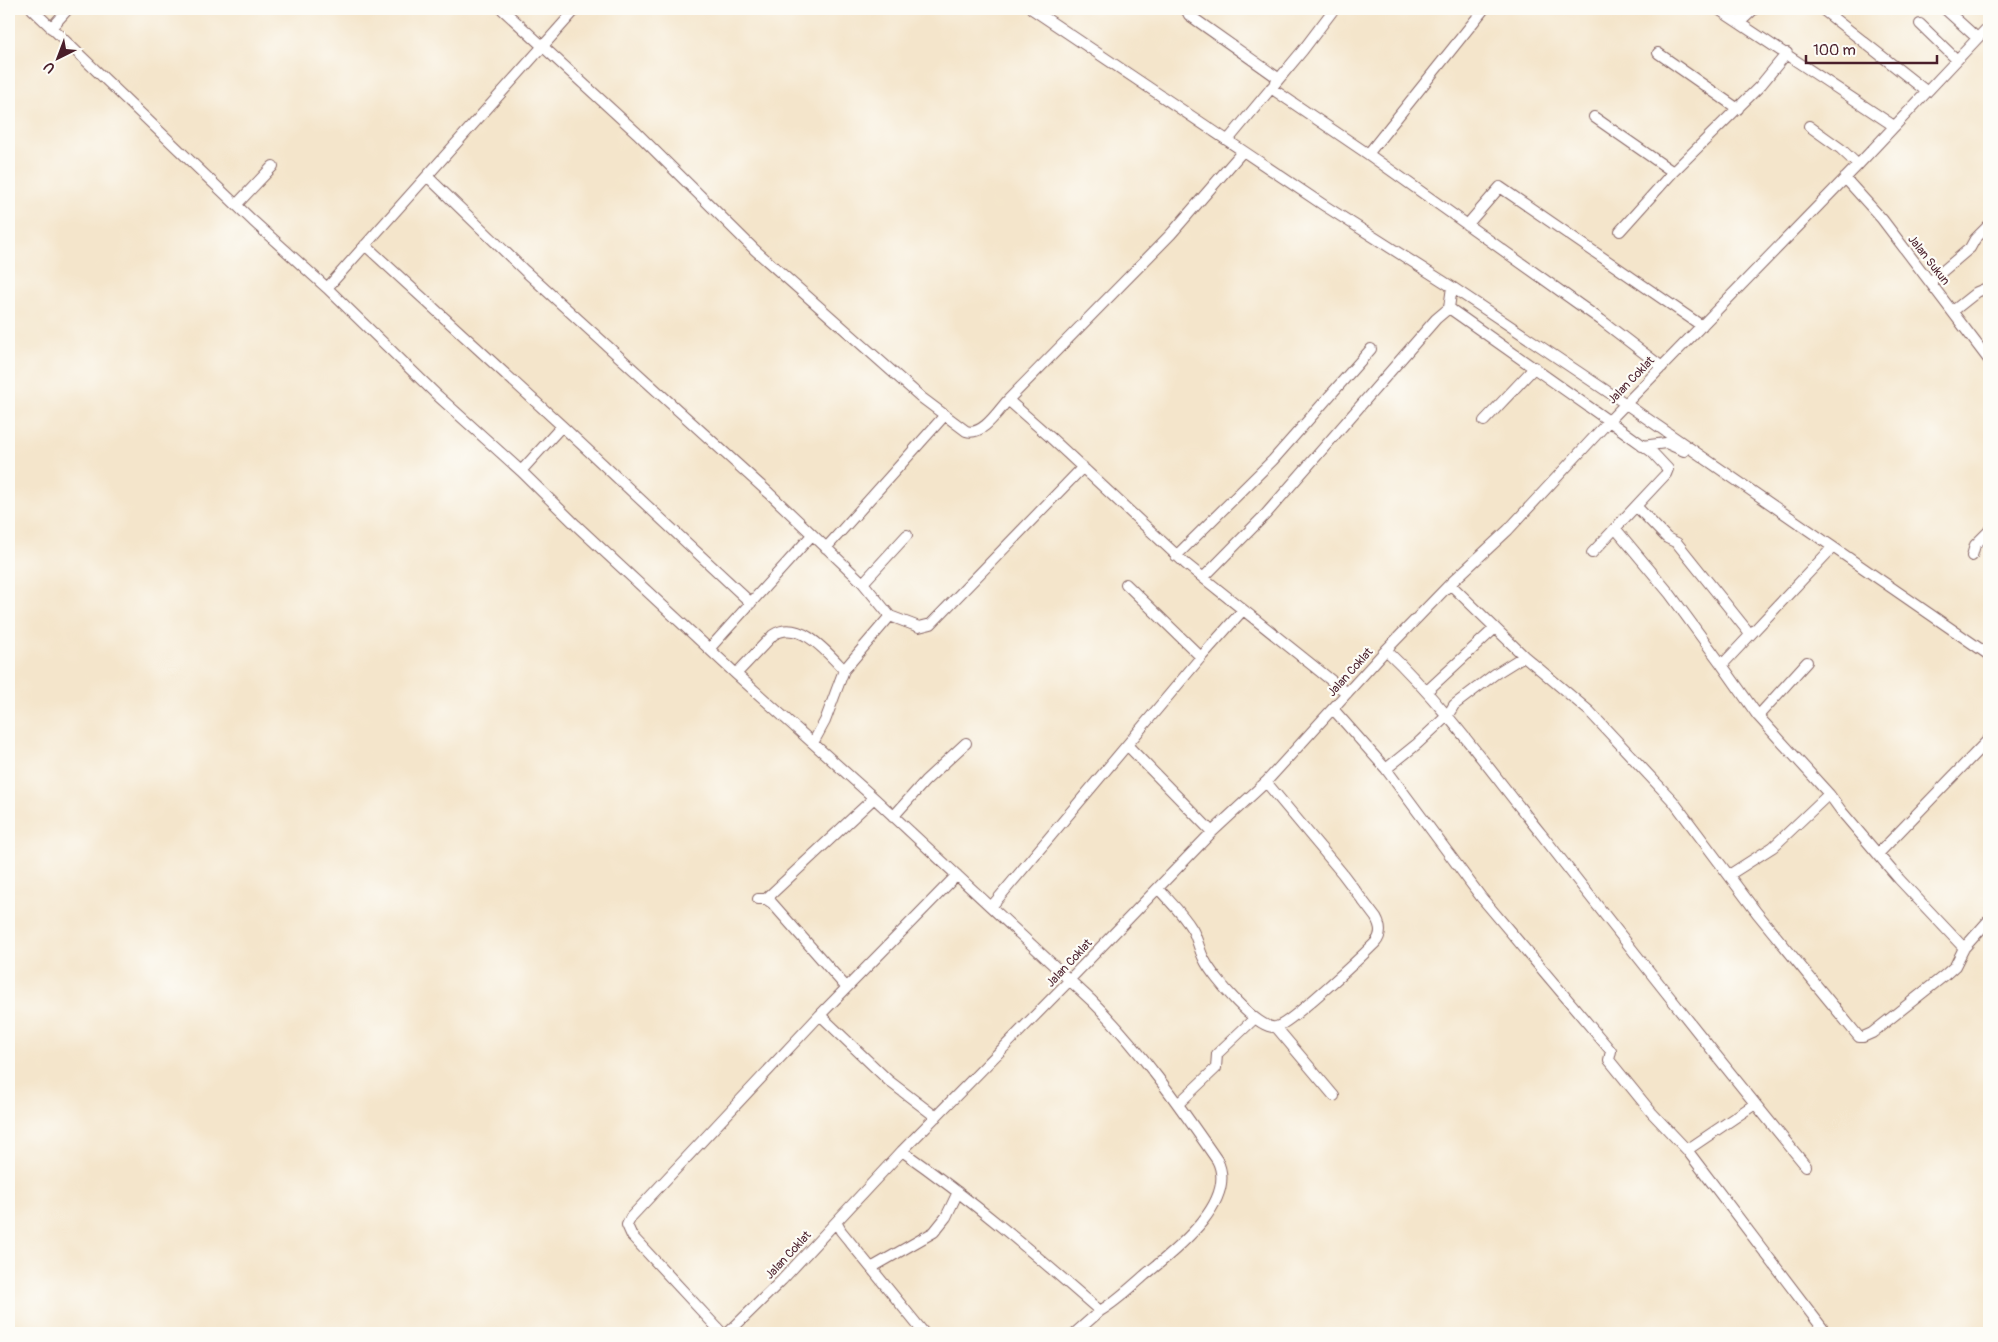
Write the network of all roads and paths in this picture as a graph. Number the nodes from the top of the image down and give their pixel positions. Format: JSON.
{"nodes":[{"id":1,"x":32,"y":9,"type":"edge"},
{"id":2,"x":68,"y":9,"type":"edge"},
{"id":3,"x":502,"y":9,"type":"edge"},
{"id":4,"x":576,"y":9,"type":"edge"},
{"id":5,"x":1032,"y":9,"type":"edge"},
{"id":6,"x":1186,"y":9,"type":"edge"},
{"id":7,"x":1334,"y":9,"type":"edge"},
{"id":8,"x":1484,"y":9,"type":"edge"},
{"id":9,"x":1718,"y":9,"type":"edge"},
{"id":10,"x":1754,"y":9,"type":"edge"},
{"id":11,"x":1822,"y":9,"type":"edge"},
{"id":12,"x":1945,"y":9,"type":"edge"},
{"id":13,"x":1740,"y":23,"type":"junction"},
{"id":14,"x":1920,"y":24,"type":"dead end"},
{"id":15,"x":1989,"y":26,"type":"edge"},
{"id":16,"x":51,"y":28,"type":"junction"},
{"id":17,"x":1977,"y":38,"type":"junction"},
{"id":18,"x":541,"y":46,"type":"junction"},
{"id":19,"x":1658,"y":53,"type":"dead end"},
{"id":20,"x":1787,"y":53,"type":"junction"},
{"id":21,"x":1956,"y":59,"type":"junction"},
{"id":22,"x":1278,"y":78,"type":"junction"},
{"id":23,"x":1271,"y":88,"type":"junction"},
{"id":24,"x":1926,"y":91,"type":"junction"},
{"id":25,"x":1738,"y":109,"type":"junction"},
{"id":26,"x":1594,"y":117,"type":"dead end"},
{"id":27,"x":1808,"y":126,"type":"dead end"},
{"id":28,"x":1894,"y":126,"type":"junction"},
{"id":29,"x":1228,"y":140,"type":"junction"},
{"id":30,"x":1243,"y":151,"type":"junction"},
{"id":31,"x":1368,"y":154,"type":"junction"},
{"id":32,"x":1858,"y":165,"type":"junction"},
{"id":33,"x":272,"y":166,"type":"dead end"},
{"id":34,"x":1673,"y":172,"type":"junction"},
{"id":35,"x":427,"y":176,"type":"junction"},
{"id":36,"x":1845,"y":178,"type":"junction"},
{"id":37,"x":237,"y":204,"type":"junction"},
{"id":38,"x":1468,"y":225,"type":"junction"},
{"id":39,"x":1989,"y":225,"type":"edge"},
{"id":40,"x":1620,"y":231,"type":"dead end"},
{"id":41,"x":365,"y":245,"type":"junction"},
{"id":42,"x":1930,"y":282,"type":"junction"},
{"id":43,"x":1452,"y":287,"type":"junction"},
{"id":44,"x":1989,"y":287,"type":"edge"},
{"id":45,"x":327,"y":288,"type":"junction"},
{"id":46,"x":1449,"y":308,"type":"junction"},
{"id":47,"x":1953,"y":311,"type":"junction"},
{"id":48,"x":1702,"y":326,"type":"junction"},
{"id":49,"x":1371,"y":349,"type":"dead end"},
{"id":50,"x":1989,"y":360,"type":"edge"},
{"id":51,"x":1662,"y":366,"type":"junction"},
{"id":52,"x":1534,"y":367,"type":"junction"},
{"id":53,"x":1008,"y":400,"type":"junction"},
{"id":54,"x":1626,"y":404,"type":"junction"},
{"id":55,"x":945,"y":415,"type":"junction"},
{"id":56,"x":1484,"y":421,"type":"dead end"},
{"id":57,"x":1609,"y":421,"type":"junction"},
{"id":58,"x":562,"y":426,"type":"junction"},
{"id":59,"x":1642,"y":446,"type":"junction"},
{"id":60,"x":1083,"y":468,"type":"junction"},
{"id":61,"x":521,"y":471,"type":"junction"},
{"id":62,"x":1748,"y":489,"type":"junction"},
{"id":63,"x":1636,"y":506,"type":"junction"},
{"id":64,"x":1616,"y":528,"type":"junction"},
{"id":65,"x":1989,"y":531,"type":"edge"},
{"id":66,"x":907,"y":534,"type":"dead end"},
{"id":67,"x":812,"y":535,"type":"junction"},
{"id":68,"x":826,"y":548,"type":"junction"},
{"id":69,"x":1832,"y":548,"type":"junction"},
{"id":70,"x":1592,"y":553,"type":"dead end"},
{"id":71,"x":1176,"y":556,"type":"junction"},
{"id":72,"x":1972,"y":556,"type":"dead end"},
{"id":73,"x":1203,"y":578,"type":"junction"},
{"id":74,"x":863,"y":583,"type":"junction"},
{"id":75,"x":1126,"y":584,"type":"dead end"},
{"id":76,"x":1450,"y":584,"type":"junction"},
{"id":77,"x":751,"y":603,"type":"junction"},
{"id":78,"x":1243,"y":610,"type":"junction"},
{"id":79,"x":890,"y":616,"type":"junction"},
{"id":80,"x":1495,"y":628,"type":"junction"},
{"id":81,"x":1750,"y":634,"type":"junction"},
{"id":82,"x":710,"y":648,"type":"junction"},
{"id":83,"x":1386,"y":650,"type":"junction"},
{"id":84,"x":1989,"y":655,"type":"edge"},
{"id":85,"x":1524,"y":656,"type":"junction"},
{"id":86,"x":1201,"y":657,"type":"junction"},
{"id":87,"x":1807,"y":662,"type":"dead end"},
{"id":88,"x":1722,"y":665,"type":"junction"},
{"id":89,"x":844,"y":670,"type":"junction"},
{"id":90,"x":736,"y":674,"type":"junction"},
{"id":91,"x":1427,"y":691,"type":"junction"},
{"id":92,"x":1347,"y":693,"type":"junction"},
{"id":93,"x":1333,"y":709,"type":"junction"},
{"id":94,"x":1448,"y":715,"type":"junction"},
{"id":95,"x":1758,"y":716,"type":"junction"},
{"id":96,"x":1989,"y":739,"type":"edge"},
{"id":97,"x":814,"y":743,"type":"junction"},
{"id":98,"x":966,"y":743,"type":"dead end"},
{"id":99,"x":1127,"y":745,"type":"junction"},
{"id":100,"x":1389,"y":767,"type":"junction"},
{"id":101,"x":1266,"y":782,"type":"junction"},
{"id":102,"x":1829,"y":794,"type":"junction"},
{"id":103,"x":874,"y":798,"type":"junction"},
{"id":104,"x":893,"y":817,"type":"junction"},
{"id":105,"x":1212,"y":832,"type":"junction"},
{"id":106,"x":1878,"y":854,"type":"junction"},
{"id":107,"x":956,"y":875,"type":"junction"},
{"id":108,"x":1729,"y":875,"type":"junction"},
{"id":109,"x":1158,"y":888,"type":"junction"},
{"id":110,"x":991,"y":907,"type":"junction"},
{"id":111,"x":1989,"y":920,"type":"edge"},
{"id":112,"x":1964,"y":948,"type":"junction"},
{"id":113,"x":1069,"y":981,"type":"junction"},
{"id":114,"x":846,"y":987,"type":"junction"},
{"id":115,"x":820,"y":1015,"type":"junction"},
{"id":116,"x":1255,"y":1018,"type":"junction"},
{"id":117,"x":1276,"y":1027,"type":"junction"},
{"id":118,"x":1334,"y":1096,"type":"dead end"},
{"id":119,"x":1178,"y":1104,"type":"junction"},
{"id":120,"x":1755,"y":1104,"type":"junction"},
{"id":121,"x":936,"y":1117,"type":"junction"},
{"id":122,"x":1687,"y":1150,"type":"junction"},
{"id":123,"x":902,"y":1151,"type":"junction"},
{"id":124,"x":1806,"y":1166,"type":"dead end"},
{"id":125,"x":958,"y":1192,"type":"junction"},
{"id":126,"x":836,"y":1222,"type":"junction"},
{"id":127,"x":871,"y":1268,"type":"junction"},
{"id":128,"x":1100,"y":1311,"type":"junction"},
{"id":129,"x":722,"y":1333,"type":"edge"},
{"id":130,"x":728,"y":1333,"type":"edge"},
{"id":131,"x":924,"y":1333,"type":"edge"},
{"id":132,"x":1075,"y":1333,"type":"edge"},
{"id":133,"x":1826,"y":1333,"type":"edge"}],
"edges":[{"from":1,"to":16,"type":"street"},
{"from":2,"to":16,"type":"street"},
{"from":3,"to":18,"type":"street"},
{"from":4,"to":18,"type":"street"},
{"from":5,"to":29,"type":"street"},
{"from":6,"to":22,"type":"street"},
{"from":7,"to":22,"type":"street"},
{"from":8,"to":31,"type":"street"},
{"from":9,"to":13,"type":"street"},
{"from":10,"to":13,"type":"street"},
{"from":11,"to":24,"type":"street"},
{"from":12,"to":17,"type":"street"},
{"from":13,"to":20,"type":"street"},
{"from":14,"to":21,"type":"street"},
{"from":15,"to":17,"type":"street","name":"Jalan Coklat"},
{"from":16,"to":37,"type":"street"},
{"from":17,"to":21,"type":"street","name":"Jalan Coklat"},
{"from":18,"to":35,"type":"street"},
{"from":18,"to":55,"type":"street"},
{"from":19,"to":25,"type":"street"},
{"from":20,"to":25,"type":"street"},
{"from":20,"to":28,"type":"street"},
{"from":21,"to":24,"type":"street","name":"Jalan Coklat"},
{"from":22,"to":23,"type":"street"},
{"from":23,"to":29,"type":"street"},
{"from":23,"to":31,"type":"street"},
{"from":24,"to":28,"type":"street","name":"Jalan Coklat"},
{"from":25,"to":34,"type":"street"},
{"from":26,"to":34,"type":"street"},
{"from":27,"to":32,"type":"street"},
{"from":28,"to":32,"type":"street","name":"Jalan Coklat"},
{"from":29,"to":30,"type":"street"},
{"from":30,"to":43,"type":"street"},
{"from":30,"to":53,"type":"street"},
{"from":31,"to":38,"type":"street"},
{"from":32,"to":36,"type":"street","name":"Jalan Coklat"},
{"from":33,"to":37,"type":"street"},
{"from":34,"to":40,"type":"street"},
{"from":35,"to":41,"type":"street"},
{"from":35,"to":67,"type":"street"},
{"from":36,"to":42,"type":"street","name":"Jalan Sukun"},
{"from":36,"to":48,"type":"street","name":"Jalan Coklat"},
{"from":37,"to":45,"type":"street"},
{"from":38,"to":48,"type":"street"},
{"from":38,"to":51,"type":"street"},
{"from":39,"to":42,"type":"street"},
{"from":41,"to":45,"type":"street"},
{"from":41,"to":58,"type":"street"},
{"from":42,"to":47,"type":"street","name":"Jalan Sukun"},
{"from":43,"to":46,"type":"street"},
{"from":43,"to":54,"type":"street"},
{"from":44,"to":47,"type":"street"},
{"from":45,"to":61,"type":"street"},
{"from":46,"to":52,"type":"street"},
{"from":46,"to":73,"type":"street"},
{"from":47,"to":50,"type":"street","name":"Jalan Sukun"},
{"from":48,"to":51,"type":"street","name":"Jalan Coklat"},
{"from":49,"to":71,"type":"street"},
{"from":51,"to":54,"type":"street","name":"Jalan Coklat"},
{"from":52,"to":56,"type":"street"},
{"from":52,"to":57,"type":"street"},
{"from":53,"to":55,"type":"street"},
{"from":53,"to":60,"type":"street"},
{"from":54,"to":57,"type":"street","name":"Jalan Coklat"},
{"from":54,"to":62,"type":"street"},
{"from":55,"to":68,"type":"street"},
{"from":57,"to":59,"type":"street"},
{"from":57,"to":76,"type":"street","name":"Jalan Coklat"},
{"from":58,"to":61,"type":"street"},
{"from":58,"to":77,"type":"street"},
{"from":59,"to":62,"type":"street"},
{"from":59,"to":63,"type":"street"},
{"from":60,"to":71,"type":"street"},
{"from":60,"to":79,"type":"street"},
{"from":61,"to":82,"type":"street"},
{"from":62,"to":69,"type":"street"},
{"from":63,"to":64,"type":"street"},
{"from":63,"to":81,"type":"street"},
{"from":64,"to":70,"type":"street"},
{"from":64,"to":88,"type":"street"},
{"from":65,"to":72,"type":"street"},
{"from":66,"to":74,"type":"street"},
{"from":67,"to":68,"type":"street"},
{"from":67,"to":77,"type":"street"},
{"from":68,"to":74,"type":"street"},
{"from":69,"to":81,"type":"street"},
{"from":69,"to":84,"type":"street"},
{"from":71,"to":73,"type":"street"},
{"from":73,"to":78,"type":"street"},
{"from":74,"to":79,"type":"street"},
{"from":75,"to":86,"type":"street"},
{"from":76,"to":80,"type":"street"},
{"from":76,"to":83,"type":"street","name":"Jalan Coklat"},
{"from":77,"to":82,"type":"street"},
{"from":78,"to":86,"type":"street"},
{"from":78,"to":92,"type":"street"},
{"from":79,"to":89,"type":"street"},
{"from":80,"to":85,"type":"street"},
{"from":80,"to":91,"type":"street"},
{"from":81,"to":88,"type":"street"},
{"from":82,"to":90,"type":"street"},
{"from":83,"to":91,"type":"street"},
{"from":83,"to":92,"type":"street","name":"Jalan Coklat"},
{"from":85,"to":94,"type":"street"},
{"from":85,"to":108,"type":"street"},
{"from":86,"to":99,"type":"street"},
{"from":87,"to":95,"type":"street"},
{"from":88,"to":95,"type":"street"},
{"from":89,"to":90,"type":"street"},
{"from":89,"to":97,"type":"street"},
{"from":90,"to":97,"type":"street"},
{"from":91,"to":94,"type":"street"},
{"from":92,"to":93,"type":"street","name":"Jalan Coklat"},
{"from":93,"to":100,"type":"street"},
{"from":93,"to":101,"type":"street","name":"Jalan Coklat"},
{"from":94,"to":100,"type":"street"},
{"from":94,"to":120,"type":"street"},
{"from":95,"to":102,"type":"street"},
{"from":96,"to":106,"type":"street"},
{"from":97,"to":103,"type":"street"},
{"from":98,"to":104,"type":"street"},
{"from":99,"to":105,"type":"street"},
{"from":99,"to":110,"type":"street"},
{"from":100,"to":122,"type":"street"},
{"from":101,"to":105,"type":"street","name":"Jalan Coklat"},
{"from":101,"to":117,"type":"street"},
{"from":102,"to":106,"type":"street"},
{"from":102,"to":108,"type":"street"},
{"from":103,"to":104,"type":"street"},
{"from":103,"to":114,"type":"street"},
{"from":104,"to":107,"type":"street"},
{"from":105,"to":109,"type":"street","name":"Jalan Coklat"},
{"from":106,"to":112,"type":"street"},
{"from":107,"to":110,"type":"street"},
{"from":107,"to":114,"type":"street"},
{"from":108,"to":112,"type":"street"},
{"from":109,"to":113,"type":"street","name":"Jalan Coklat"},
{"from":109,"to":116,"type":"street"},
{"from":110,"to":113,"type":"street"},
{"from":111,"to":112,"type":"street"},
{"from":113,"to":119,"type":"street"},
{"from":113,"to":121,"type":"street","name":"Jalan Coklat"},
{"from":114,"to":115,"type":"street"},
{"from":115,"to":121,"type":"street"},
{"from":115,"to":129,"type":"street"},
{"from":116,"to":117,"type":"street"},
{"from":116,"to":119,"type":"street"},
{"from":117,"to":118,"type":"street"},
{"from":119,"to":128,"type":"street"},
{"from":120,"to":122,"type":"street"},
{"from":120,"to":124,"type":"street"},
{"from":121,"to":123,"type":"street","name":"Jalan Coklat"},
{"from":122,"to":133,"type":"street"},
{"from":123,"to":125,"type":"street"},
{"from":123,"to":126,"type":"street","name":"Jalan Coklat"},
{"from":125,"to":127,"type":"street"},
{"from":125,"to":128,"type":"street"},
{"from":126,"to":127,"type":"street"},
{"from":126,"to":130,"type":"street","name":"Jalan Coklat"},
{"from":127,"to":131,"type":"street"},
{"from":128,"to":132,"type":"street"}]}
